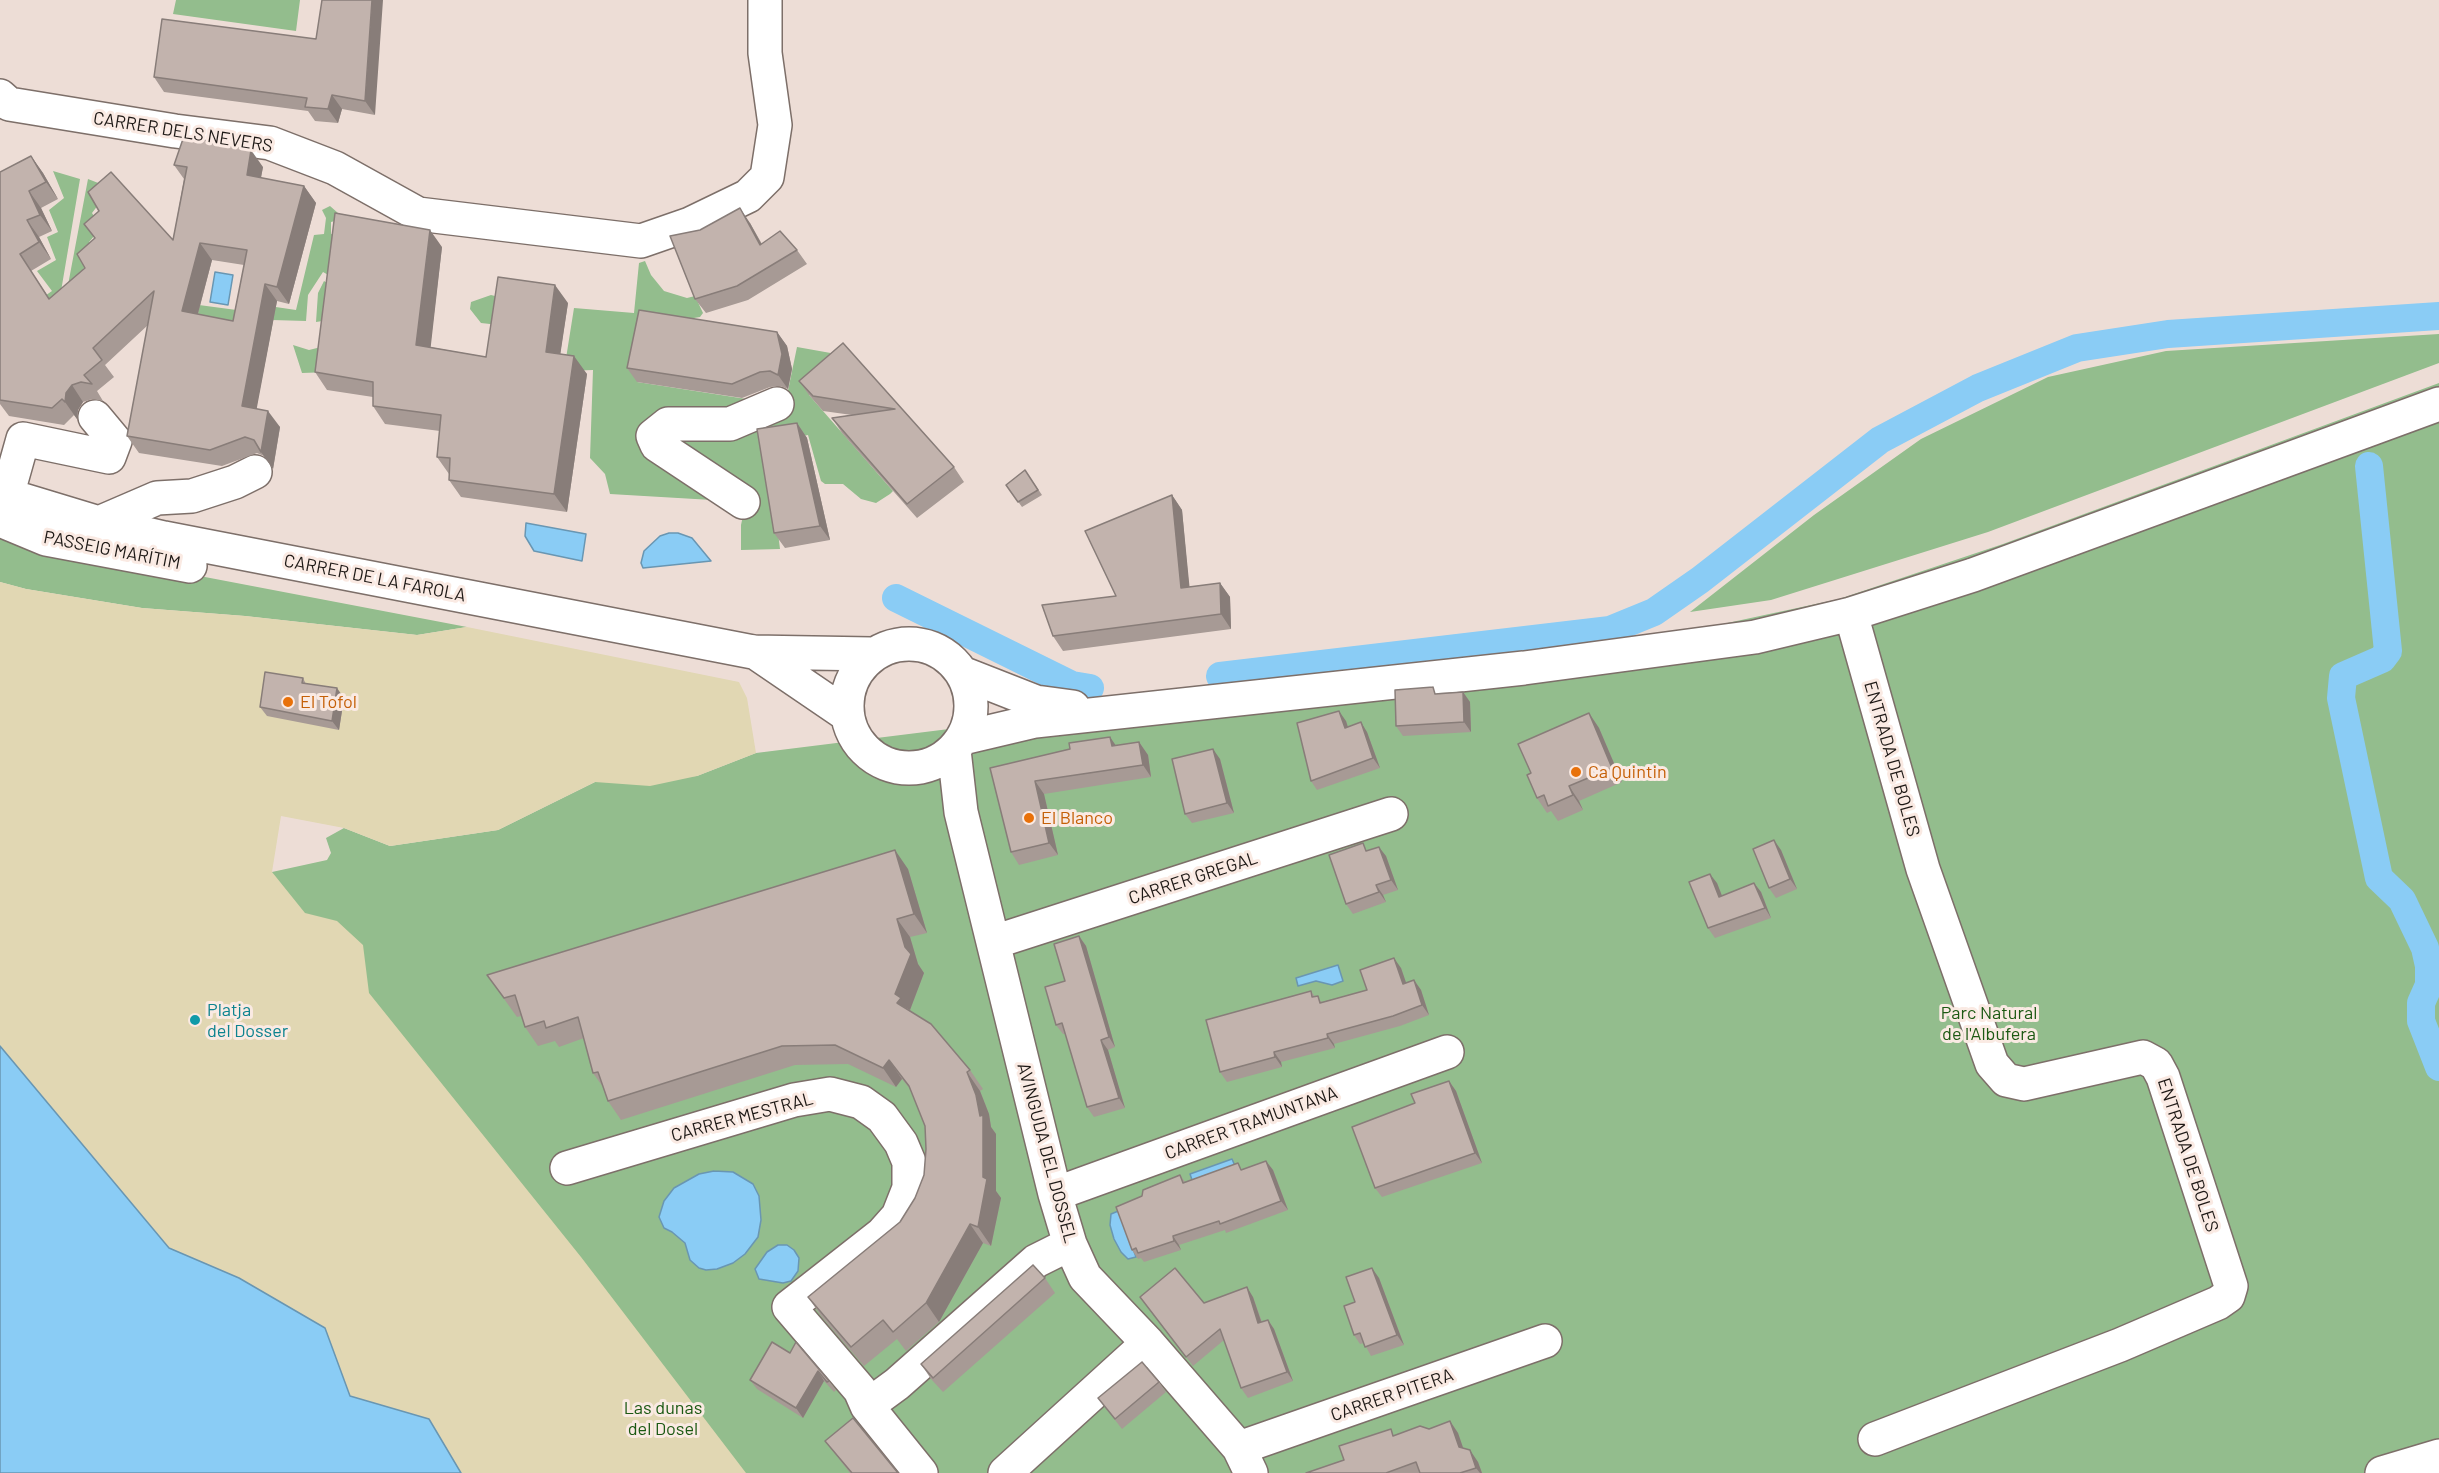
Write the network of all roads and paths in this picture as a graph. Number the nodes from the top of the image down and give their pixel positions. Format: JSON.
{"nodes":[{"id":1,"x":765,"y":0,"type":"edge"},
{"id":2,"x":0,"y":96,"type":"edge"},
{"id":3,"x":777,"y":404,"type":"dead end"},
{"id":4,"x":2439,"y":404,"type":"edge"},
{"id":5,"x":95,"y":417,"type":"dead end"},
{"id":6,"x":255,"y":472,"type":"dead end"},
{"id":7,"x":743,"y":502,"type":"dead end"},
{"id":8,"x":2,"y":503,"type":"edge"},
{"id":9,"x":99,"y":523,"type":"junction"},
{"id":10,"x":190,"y":566,"type":"dead end"},
{"id":11,"x":1851,"y":614,"type":"junction"},
{"id":12,"x":753,"y":652,"type":"junction"},
{"id":13,"x":872,"y":654,"type":"junction"},
{"id":14,"x":962,"y":673,"type":"junction"},
{"id":15,"x":1113,"y":713,"type":"junction"},
{"id":16,"x":846,"y":714,"type":"junction"},
{"id":17,"x":958,"y":744,"type":"junction"},
{"id":18,"x":911,"y":768,"type":"junction"},
{"id":19,"x":961,"y":812,"type":"junction"},
{"id":20,"x":1391,"y":814,"type":"dead end"},
{"id":21,"x":994,"y":942,"type":"junction"},
{"id":22,"x":1447,"y":1052,"type":"dead end"},
{"id":23,"x":567,"y":1168,"type":"dead end"},
{"id":24,"x":1055,"y":1194,"type":"junction"},
{"id":25,"x":1070,"y":1244,"type":"junction"},
{"id":26,"x":1545,"y":1341,"type":"dead end"},
{"id":27,"x":1148,"y":1343,"type":"junction"},
{"id":28,"x":867,"y":1406,"type":"junction"},
{"id":29,"x":1875,"y":1439,"type":"dead end"},
{"id":30,"x":2439,"y":1456,"type":"edge"},
{"id":31,"x":1245,"y":1461,"type":"edge"},
{"id":32,"x":921,"y":1473,"type":"edge"},
{"id":33,"x":1005,"y":1473,"type":"edge"},
{"id":34,"x":2382,"y":1473,"type":"edge"}],
"edges":[{"from":1,"to":2,"type":"street","name":"CARRER DELS NEVERS"},
{"from":3,"to":7,"type":"street"},
{"from":4,"to":11,"type":"street"},
{"from":5,"to":8,"type":"street"},
{"from":6,"to":9,"type":"street"},
{"from":8,"to":9,"type":"street","name":"CARRER DE LA FAROLA"},
{"from":8,"to":10,"type":"street","name":"PASSEIG MARÍTIM"},
{"from":9,"to":12,"type":"street","name":"CARRER DE LA FAROLA"},
{"from":11,"to":15,"type":"street"},
{"from":11,"to":29,"type":"street","name":"ENTRADA DE BOLES"},
{"from":12,"to":13,"type":"street"},
{"from":12,"to":16,"type":"street"},
{"from":13,"to":14,"type":"street"},
{"from":13,"to":16,"type":"street"},
{"from":14,"to":15,"type":"street"},
{"from":14,"to":17,"type":"street"},
{"from":15,"to":17,"type":"street"},
{"from":16,"to":18,"type":"street"},
{"from":17,"to":18,"type":"street"},
{"from":17,"to":19,"type":"street","name":"AVINGUDA DEL DOSSEL"},
{"from":18,"to":19,"type":"street"},
{"from":19,"to":21,"type":"street","name":"AVINGUDA DEL DOSSEL"},
{"from":20,"to":21,"type":"street","name":"CARRER GREGAL"},
{"from":21,"to":24,"type":"street","name":"AVINGUDA DEL DOSSEL"},
{"from":22,"to":24,"type":"street","name":"CARRER TRAMUNTANA"},
{"from":23,"to":28,"type":"street","name":"CARRER MESTRAL"},
{"from":24,"to":25,"type":"street","name":"AVINGUDA DEL DOSSEL"},
{"from":25,"to":27,"type":"street","name":"AVINGUDA DEL DOSSEL"},
{"from":25,"to":28,"type":"street"},
{"from":26,"to":31,"type":"street","name":"CARRER PITERA"},
{"from":27,"to":31,"type":"street","name":"AVINGUDA DEL DOSSEL"},
{"from":27,"to":33,"type":"street"},
{"from":28,"to":32,"type":"street","name":"CARRER MESTRAL"},
{"from":30,"to":34,"type":"street"}]}
